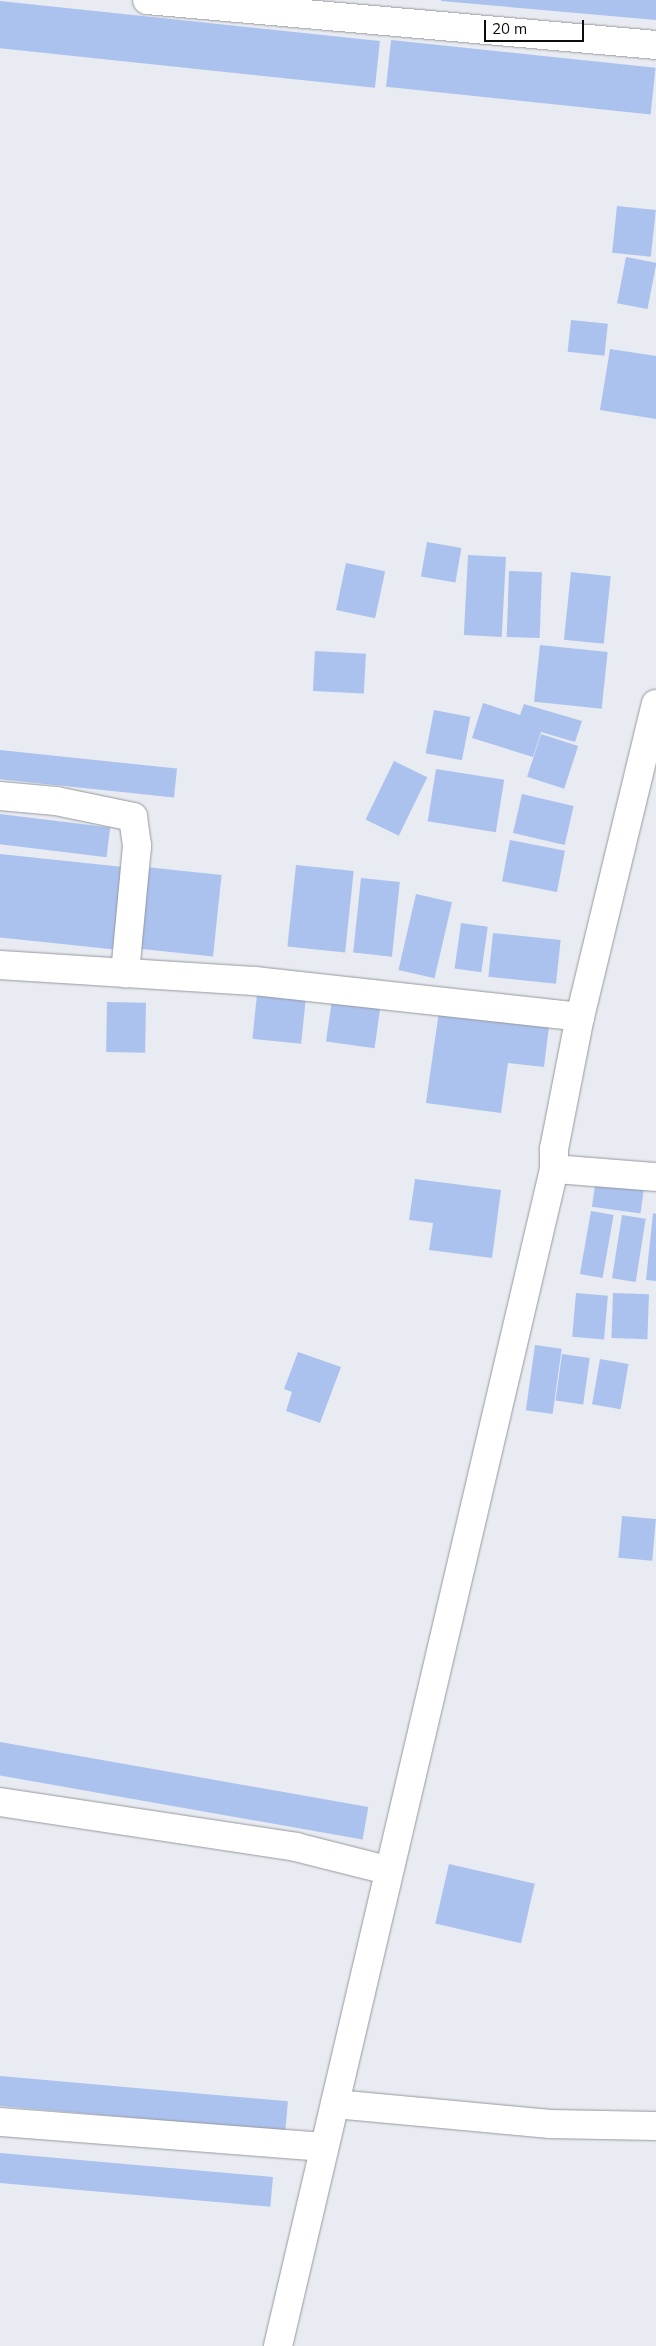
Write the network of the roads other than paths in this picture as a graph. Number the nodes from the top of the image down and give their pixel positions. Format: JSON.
{"nodes":[{"id":1,"x":147,"y":0,"type":"edge"},
{"id":2,"x":656,"y":45,"type":"edge"},
{"id":3,"x":656,"y":704,"type":"edge"},
{"id":4,"x":0,"y":796,"type":"edge"},
{"id":5,"x":0,"y":964,"type":"edge"},
{"id":6,"x":125,"y":973,"type":"junction"},
{"id":7,"x":580,"y":1017,"type":"junction"},
{"id":8,"x":554,"y":1169,"type":"junction"},
{"id":9,"x":656,"y":1177,"type":"edge"},
{"id":10,"x":0,"y":1802,"type":"edge"},
{"id":11,"x":387,"y":1870,"type":"junction"},
{"id":12,"x":334,"y":2104,"type":"junction"},
{"id":13,"x":0,"y":2122,"type":"edge"},
{"id":14,"x":656,"y":2126,"type":"edge"},
{"id":15,"x":323,"y":2147,"type":"junction"},
{"id":16,"x":278,"y":2346,"type":"edge"}],
"edges":[{"from":1,"to":2,"type":"street"},
{"from":3,"to":7,"type":"street"},
{"from":4,"to":6,"type":"street"},
{"from":5,"to":6,"type":"street"},
{"from":6,"to":7,"type":"street"},
{"from":7,"to":8,"type":"street"},
{"from":8,"to":9,"type":"street"},
{"from":8,"to":11,"type":"street"},
{"from":10,"to":11,"type":"street"},
{"from":11,"to":12,"type":"street"},
{"from":12,"to":14,"type":"street"},
{"from":12,"to":15,"type":"street"},
{"from":13,"to":15,"type":"street"},
{"from":15,"to":16,"type":"street"}]}
